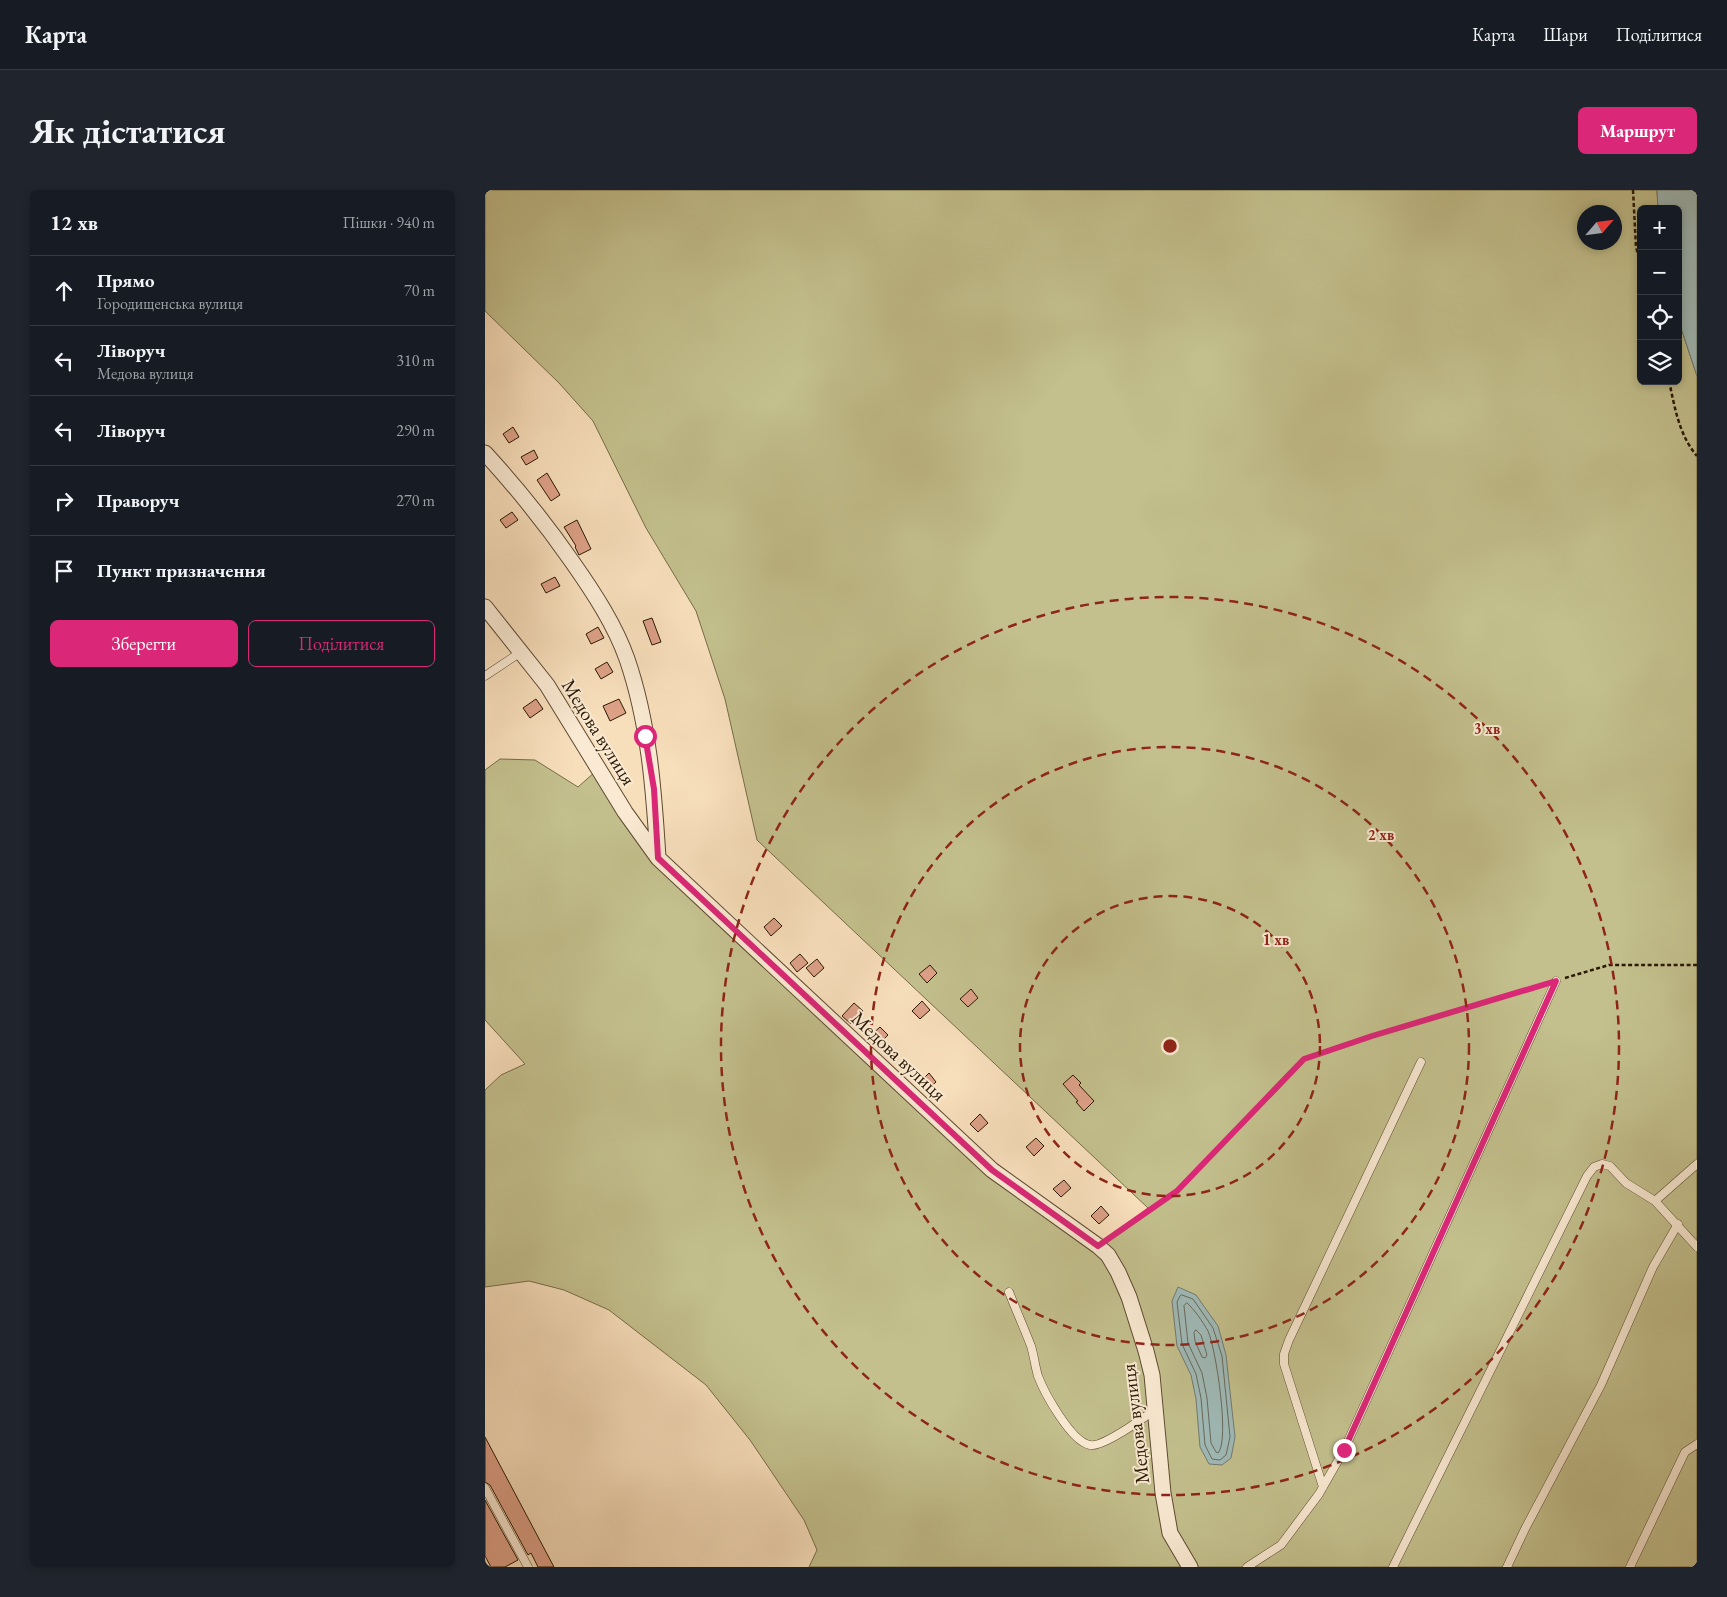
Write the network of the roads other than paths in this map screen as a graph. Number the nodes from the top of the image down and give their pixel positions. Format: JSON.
{"nodes":[{"id":1,"x":485,"y":453,"type":"edge"},
{"id":2,"x":485,"y":607,"type":"edge"},
{"id":3,"x":521,"y":652,"type":"junction"},
{"id":4,"x":485,"y":676,"type":"edge"},
{"id":5,"x":658,"y":858,"type":"junction"},
{"id":6,"x":1556,"y":981,"type":"road end"},
{"id":7,"x":1421,"y":1062,"type":"dead end"},
{"id":8,"x":1697,"y":1164,"type":"edge"},
{"id":9,"x":1655,"y":1201,"type":"junction"},
{"id":10,"x":1678,"y":1224,"type":"junction"},
{"id":11,"x":1697,"y":1247,"type":"edge"},
{"id":12,"x":1009,"y":1292,"type":"dead end"},
{"id":13,"x":1156,"y":1408,"type":"junction"},
{"id":14,"x":1697,"y":1444,"type":"edge"},
{"id":15,"x":1323,"y":1487,"type":"junction"},
{"id":16,"x":485,"y":1488,"type":"edge"},
{"id":17,"x":528,"y":1567,"type":"edge"},
{"id":18,"x":1190,"y":1567,"type":"edge"},
{"id":19,"x":1247,"y":1567,"type":"edge"},
{"id":20,"x":1393,"y":1567,"type":"edge"},
{"id":21,"x":1507,"y":1567,"type":"edge"},
{"id":22,"x":1630,"y":1567,"type":"edge"}],
"edges":[{"from":1,"to":5,"type":"street"},
{"from":2,"to":3,"type":"street","name":"Медова вулиця"},
{"from":3,"to":4,"type":"lane"},
{"from":3,"to":5,"type":"street","name":"Медова вулиця"},
{"from":5,"to":13,"type":"street","name":"Медова вулиця"},
{"from":6,"to":15,"type":"lane"},
{"from":7,"to":15,"type":"lane"},
{"from":8,"to":9,"type":"lane"},
{"from":9,"to":10,"type":"lane"},
{"from":9,"to":20,"type":"lane"},
{"from":10,"to":11,"type":"lane"},
{"from":10,"to":21,"type":"lane"},
{"from":12,"to":13,"type":"lane"},
{"from":13,"to":18,"type":"street","name":"Медова вулиця"},
{"from":14,"to":22,"type":"lane"},
{"from":15,"to":19,"type":"lane"},
{"from":16,"to":17,"type":"lane"}]}
